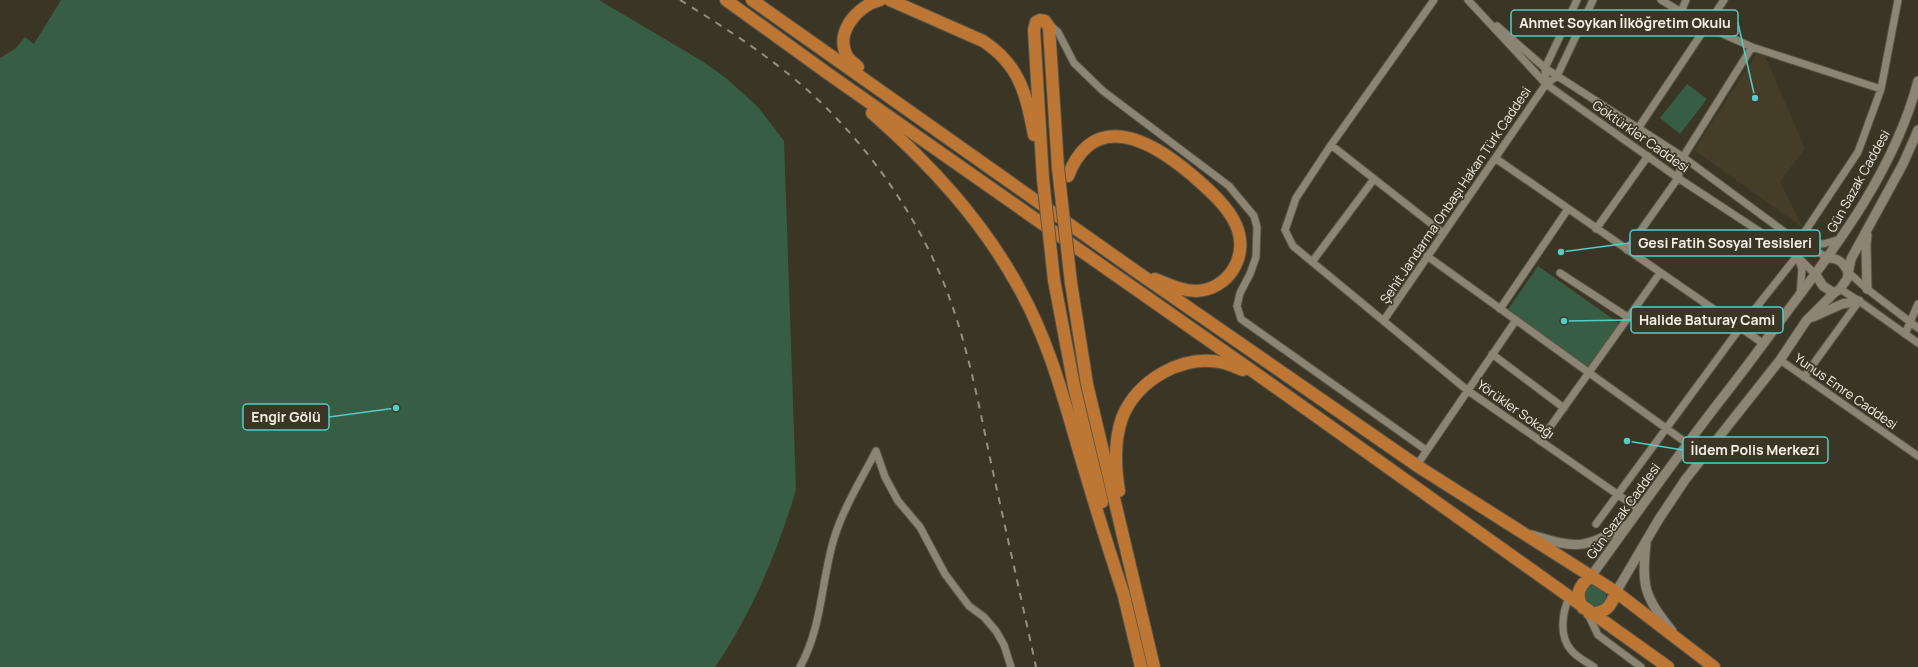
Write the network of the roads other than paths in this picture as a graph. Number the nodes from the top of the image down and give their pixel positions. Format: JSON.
{"nodes":[{"id":1,"x":726,"y":0,"type":"edge"},
{"id":2,"x":752,"y":0,"type":"edge"},
{"id":3,"x":880,"y":0,"type":"edge"},
{"id":4,"x":890,"y":0,"type":"edge"},
{"id":5,"x":1434,"y":0,"type":"edge"},
{"id":6,"x":1468,"y":0,"type":"edge"},
{"id":7,"x":1577,"y":0,"type":"edge"},
{"id":8,"x":1593,"y":0,"type":"edge"},
{"id":9,"x":1661,"y":0,"type":"edge"},
{"id":10,"x":1686,"y":0,"type":"edge"},
{"id":11,"x":1724,"y":0,"type":"edge"},
{"id":12,"x":1898,"y":0,"type":"edge"},
{"id":13,"x":1681,"y":12,"type":"junction"},
{"id":14,"x":1049,"y":24,"type":"junction"},
{"id":15,"x":1705,"y":26,"type":"junction"},
{"id":16,"x":1752,"y":47,"type":"junction"},
{"id":17,"x":1545,"y":68,"type":"junction"},
{"id":18,"x":830,"y":75,"type":"junction"},
{"id":19,"x":1557,"y":76,"type":"junction"},
{"id":20,"x":1918,"y":80,"type":"edge"},
{"id":21,"x":1546,"y":84,"type":"junction"},
{"id":22,"x":1881,"y":89,"type":"junction"},
{"id":23,"x":891,"y":98,"type":"junction"},
{"id":24,"x":1639,"y":127,"type":"junction"},
{"id":25,"x":1918,"y":130,"type":"edge"},
{"id":26,"x":1331,"y":145,"type":"junction"},
{"id":27,"x":1648,"y":156,"type":"junction"},
{"id":28,"x":1683,"y":157,"type":"junction"},
{"id":29,"x":1495,"y":158,"type":"junction"},
{"id":30,"x":1374,"y":178,"type":"junction"},
{"id":31,"x":1678,"y":178,"type":"junction"},
{"id":32,"x":1043,"y":179,"type":"junction"},
{"id":33,"x":1568,"y":209,"type":"junction"},
{"id":34,"x":1596,"y":228,"type":"junction"},
{"id":35,"x":1868,"y":230,"type":"junction"},
{"id":36,"x":1443,"y":233,"type":"junction"},
{"id":37,"x":1841,"y":239,"type":"junction"},
{"id":38,"x":1798,"y":242,"type":"junction"},
{"id":39,"x":1627,"y":250,"type":"junction"},
{"id":40,"x":1427,"y":256,"type":"junction"},
{"id":41,"x":1797,"y":256,"type":"junction"},
{"id":42,"x":1829,"y":258,"type":"junction"},
{"id":43,"x":1312,"y":262,"type":"junction"},
{"id":44,"x":1137,"y":272,"type":"junction"},
{"id":45,"x":1848,"y":272,"type":"junction"},
{"id":46,"x":1560,"y":273,"type":"dead end"},
{"id":47,"x":1660,"y":274,"type":"junction"},
{"id":48,"x":1816,"y":275,"type":"junction"},
{"id":49,"x":1072,"y":282,"type":"junction"},
{"id":50,"x":1867,"y":289,"type":"junction"},
{"id":51,"x":1837,"y":291,"type":"junction"},
{"id":52,"x":1800,"y":296,"type":"junction"},
{"id":53,"x":1859,"y":301,"type":"junction"},
{"id":54,"x":1918,"y":304,"type":"edge"},
{"id":55,"x":1500,"y":309,"type":"junction"},
{"id":56,"x":1628,"y":318,"type":"junction"},
{"id":57,"x":1808,"y":319,"type":"junction"},
{"id":58,"x":1384,"y":320,"type":"junction"},
{"id":59,"x":1516,"y":320,"type":"junction"},
{"id":60,"x":1909,"y":322,"type":"junction"},
{"id":61,"x":1740,"y":328,"type":"junction"},
{"id":62,"x":1918,"y":328,"type":"edge"},
{"id":63,"x":1905,"y":334,"type":"junction"},
{"id":64,"x":1918,"y":343,"type":"edge"},
{"id":65,"x":1764,"y":344,"type":"junction"},
{"id":66,"x":1492,"y":354,"type":"junction"},
{"id":67,"x":1780,"y":360,"type":"junction"},
{"id":68,"x":1589,"y":373,"type":"junction"},
{"id":69,"x":1261,"y":377,"type":"junction"},
{"id":70,"x":1804,"y":377,"type":"junction"},
{"id":71,"x":1467,"y":390,"type":"junction"},
{"id":72,"x":1564,"y":408,"type":"junction"},
{"id":73,"x":1666,"y":428,"type":"junction"},
{"id":74,"x":1540,"y":441,"type":"junction"},
{"id":75,"x":1688,"y":444,"type":"junction"},
{"id":76,"x":1426,"y":450,"type":"junction"},
{"id":77,"x":1918,"y":456,"type":"edge"},
{"id":78,"x":1417,"y":465,"type":"junction"},
{"id":79,"x":1617,"y":494,"type":"junction"},
{"id":80,"x":1640,"y":510,"type":"junction"},
{"id":81,"x":1596,"y":524,"type":"dead end"},
{"id":82,"x":1628,"y":524,"type":"junction"},
{"id":83,"x":1525,"y":533,"type":"junction"},
{"id":84,"x":1646,"y":540,"type":"junction"},
{"id":85,"x":1592,"y":575,"type":"junction"},
{"id":86,"x":1616,"y":592,"type":"junction"},
{"id":87,"x":1136,"y":594,"type":"junction"},
{"id":88,"x":1569,"y":598,"type":"junction"},
{"id":89,"x":1125,"y":600,"type":"junction"},
{"id":90,"x":1586,"y":610,"type":"junction"},
{"id":91,"x":1680,"y":641,"type":"junction"},
{"id":92,"x":800,"y":667,"type":"edge"},
{"id":93,"x":1011,"y":667,"type":"edge"},
{"id":94,"x":1141,"y":667,"type":"edge"},
{"id":95,"x":1154,"y":667,"type":"edge"},
{"id":96,"x":1594,"y":667,"type":"edge"},
{"id":97,"x":1641,"y":667,"type":"edge"},
{"id":98,"x":1668,"y":667,"type":"edge"},
{"id":99,"x":1714,"y":667,"type":"edge"}],
"edges":[{"from":1,"to":18,"type":"highway"},
{"from":2,"to":23,"type":"highway"},
{"from":3,"to":23,"type":"highway"},
{"from":4,"to":32,"type":"highway"},
{"from":5,"to":26,"type":"street","name":"Yörükler Sokağı"},
{"from":6,"to":17,"type":"street","name":"Göktürkler Caddesi"},
{"from":6,"to":21,"type":"street","name":"Göktürkler Caddesi"},
{"from":7,"to":17,"type":"street","name":"Şehit Jandarma Onbaşı Hakan Türk Caddesi"},
{"from":8,"to":19,"type":"street","name":"Şehit Jandarma Onbaşı Hakan Türk Caddesi"},
{"from":9,"to":13,"type":"street"},
{"from":10,"to":13,"type":"street"},
{"from":11,"to":15,"type":"street"},
{"from":12,"to":22,"type":"street"},
{"from":13,"to":15,"type":"street"},
{"from":14,"to":32,"type":"highway"},
{"from":14,"to":49,"type":"highway","bridge":true},
{"from":14,"to":76,"type":"street"},
{"from":15,"to":16,"type":"street"},
{"from":15,"to":24,"type":"street"},
{"from":16,"to":22,"type":"street"},
{"from":16,"to":28,"type":"street"},
{"from":17,"to":19,"type":"street","name":"Göktürkler Caddesi"},
{"from":17,"to":21,"type":"street","name":"Şehit Jandarma Onbaşı Hakan Türk Caddesi"},
{"from":18,"to":69,"type":"highway"},
{"from":18,"to":89,"type":"highway"},
{"from":19,"to":21,"type":"street","name":"Şehit Jandarma Onbaşı Hakan Türk Caddesi"},
{"from":19,"to":24,"type":"street","name":"Göktürkler Caddesi"},
{"from":20,"to":37,"type":"street","name":"Gün Sazak Caddesi"},
{"from":21,"to":27,"type":"street","name":"Göktürkler Caddesi"},
{"from":21,"to":29,"type":"street","name":"Şehit Jandarma Onbaşı Hakan Türk Caddesi"},
{"from":22,"to":38,"type":"street"},
{"from":23,"to":44,"type":"highway"},
{"from":24,"to":28,"type":"street","name":"Göktürkler Caddesi"},
{"from":25,"to":35,"type":"street"},
{"from":26,"to":30,"type":"street"},
{"from":26,"to":43,"type":"street","name":"Yörükler Sokağı"},
{"from":27,"to":31,"type":"street","name":"Göktürkler Caddesi"},
{"from":27,"to":34,"type":"street"},
{"from":28,"to":31,"type":"street"},
{"from":28,"to":38,"type":"street","name":"Göktürkler Caddesi"},
{"from":29,"to":33,"type":"street"},
{"from":29,"to":36,"type":"street","name":"Şehit Jandarma Onbaşı Hakan Türk Caddesi"},
{"from":30,"to":36,"type":"street"},
{"from":30,"to":43,"type":"street"},
{"from":31,"to":39,"type":"street"},
{"from":31,"to":41,"type":"street","name":"Göktürkler Caddesi"},
{"from":32,"to":89,"type":"highway","bridge":true},
{"from":33,"to":34,"type":"street"},
{"from":33,"to":55,"type":"street"},
{"from":34,"to":39,"type":"street"},
{"from":35,"to":45,"type":"street"},
{"from":35,"to":50,"type":"street"},
{"from":36,"to":40,"type":"street","name":"Şehit Jandarma Onbaşı Hakan Türk Caddesi"},
{"from":37,"to":38,"type":"street"},
{"from":37,"to":42,"type":"street","name":"Gün Sazak Caddesi"},
{"from":38,"to":42,"type":"street","name":"Göktürkler Caddesi"},
{"from":39,"to":47,"type":"street"},
{"from":40,"to":55,"type":"street"},
{"from":40,"to":58,"type":"street","name":"Şehit Jandarma Onbaşı Hakan Türk Caddesi"},
{"from":41,"to":48,"type":"street","name":"Göktürkler Caddesi"},
{"from":41,"to":52,"type":"street"},
{"from":41,"to":61,"type":"street"},
{"from":42,"to":45,"type":"street"},
{"from":42,"to":48,"type":"street","name":"Gün Sazak Caddesi"},
{"from":43,"to":58,"type":"street","name":"Yörükler Sokağı"},
{"from":44,"to":49,"type":"highway","bridge":true},
{"from":44,"to":78,"type":"highway"},
{"from":45,"to":50,"type":"street"},
{"from":45,"to":51,"type":"street"},
{"from":46,"to":56,"type":"street"},
{"from":47,"to":56,"type":"street"},
{"from":47,"to":61,"type":"street"},
{"from":48,"to":51,"type":"street"},
{"from":48,"to":52,"type":"street","name":"Gün Sazak Caddesi"},
{"from":49,"to":87,"type":"highway"},
{"from":50,"to":60,"type":"street"},
{"from":51,"to":53,"type":"street"},
{"from":51,"to":57,"type":"street"},
{"from":52,"to":65,"type":"street","name":"Gün Sazak Caddesi"},
{"from":53,"to":57,"type":"street"},
{"from":53,"to":63,"type":"street"},
{"from":53,"to":70,"type":"street"},
{"from":54,"to":60,"type":"street"},
{"from":55,"to":59,"type":"street"},
{"from":56,"to":68,"type":"street"},
{"from":57,"to":67,"type":"street"},
{"from":58,"to":71,"type":"street","name":"Yörükler Sokağı"},
{"from":59,"to":66,"type":"street"},
{"from":59,"to":68,"type":"street"},
{"from":60,"to":62,"type":"street"},
{"from":60,"to":63,"type":"street"},
{"from":61,"to":65,"type":"street"},
{"from":61,"to":73,"type":"street"},
{"from":63,"to":64,"type":"street"},
{"from":65,"to":75,"type":"street","name":"Gün Sazak Caddesi"},
{"from":66,"to":71,"type":"street"},
{"from":66,"to":72,"type":"street"},
{"from":67,"to":70,"type":"street","name":"Yunus Emre Caddesi"},
{"from":67,"to":84,"type":"street"},
{"from":68,"to":72,"type":"street"},
{"from":68,"to":73,"type":"street"},
{"from":69,"to":87,"type":"highway"},
{"from":69,"to":88,"type":"highway"},
{"from":70,"to":77,"type":"street","name":"Yunus Emre Caddesi"},
{"from":71,"to":74,"type":"street","name":"Yörükler Sokağı"},
{"from":71,"to":76,"type":"street"},
{"from":72,"to":74,"type":"street"},
{"from":73,"to":75,"type":"street"},
{"from":73,"to":79,"type":"street"},
{"from":74,"to":79,"type":"street","name":"Yörükler Sokağı"},
{"from":75,"to":80,"type":"street","name":"Gün Sazak Caddesi"},
{"from":76,"to":78,"type":"street"},
{"from":78,"to":83,"type":"highway"},
{"from":79,"to":80,"type":"street","name":"Yörükler Sokağı"},
{"from":79,"to":81,"type":"street"},
{"from":80,"to":82,"type":"street","name":"Gün Sazak Caddesi"},
{"from":82,"to":83,"type":"street"},
{"from":82,"to":85,"type":"street","name":"Gün Sazak Caddesi"},
{"from":83,"to":85,"type":"highway"},
{"from":84,"to":86,"type":"street"},
{"from":84,"to":91,"type":"street"},
{"from":85,"to":86,"type":"highway"},
{"from":85,"to":90,"type":"highway"},
{"from":86,"to":90,"type":"highway"},
{"from":86,"to":91,"type":"highway"},
{"from":87,"to":95,"type":"highway"},
{"from":88,"to":90,"type":"highway"},
{"from":88,"to":96,"type":"street"},
{"from":89,"to":94,"type":"highway"},
{"from":90,"to":97,"type":"street"},
{"from":90,"to":98,"type":"highway"},
{"from":91,"to":99,"type":"highway"},
{"from":92,"to":93,"type":"street"}]}
